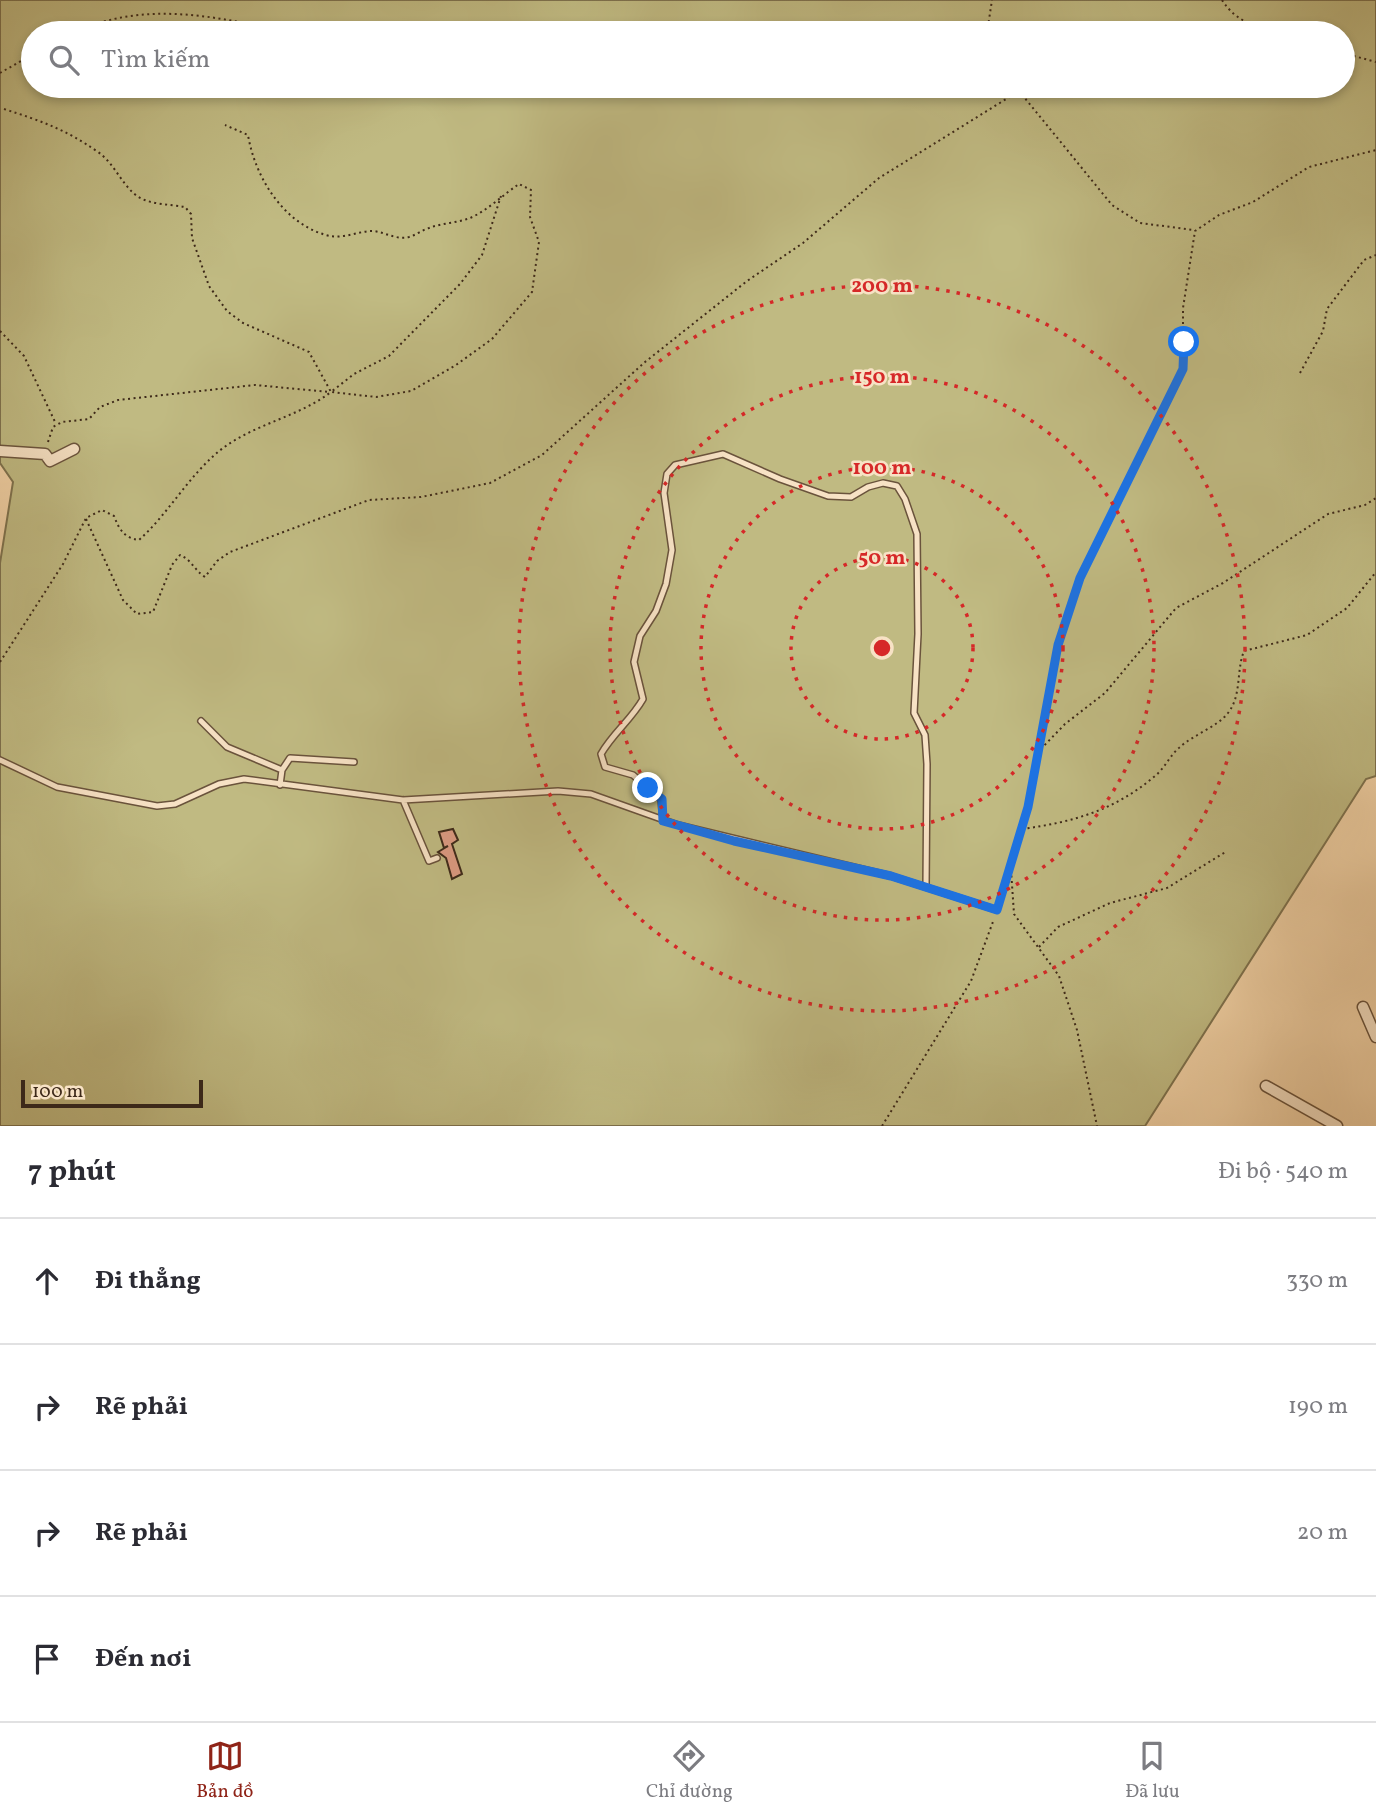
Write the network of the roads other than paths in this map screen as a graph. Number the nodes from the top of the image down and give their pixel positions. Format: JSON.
{"nodes":[{"id":1,"x":74,"y":449,"type":"dead end"},
{"id":2,"x":0,"y":451,"type":"edge"},
{"id":3,"x":201,"y":721,"type":"dead end"},
{"id":4,"x":0,"y":760,"type":"edge"},
{"id":5,"x":354,"y":762,"type":"dead end"},
{"id":6,"x":282,"y":770,"type":"junction"},
{"id":7,"x":280,"y":785,"type":"junction"},
{"id":8,"x":403,"y":800,"type":"junction"},
{"id":9,"x":663,"y":821,"type":"junction"},
{"id":10,"x":437,"y":858,"type":"dead end"},
{"id":11,"x":926,"y":887,"type":"junction"},
{"id":12,"x":997,"y":910,"type":"road end"},
{"id":13,"x":1363,"y":1007,"type":"dead end"},
{"id":14,"x":1376,"y":1037,"type":"edge"},
{"id":15,"x":1266,"y":1086,"type":"dead end"},
{"id":16,"x":1337,"y":1126,"type":"edge"}],
"edges":[{"from":1,"to":2,"type":"street"},
{"from":3,"to":6,"type":"lane"},
{"from":4,"to":7,"type":"lane"},
{"from":5,"to":6,"type":"lane"},
{"from":6,"to":7,"type":"lane"},
{"from":7,"to":8,"type":"lane"},
{"from":8,"to":9,"type":"lane"},
{"from":8,"to":10,"type":"lane"},
{"from":9,"to":11,"type":"lane"},
{"from":9,"to":11,"type":"lane"},
{"from":11,"to":12,"type":"lane"},
{"from":13,"to":14,"type":"street"},
{"from":15,"to":16,"type":"street"}]}
